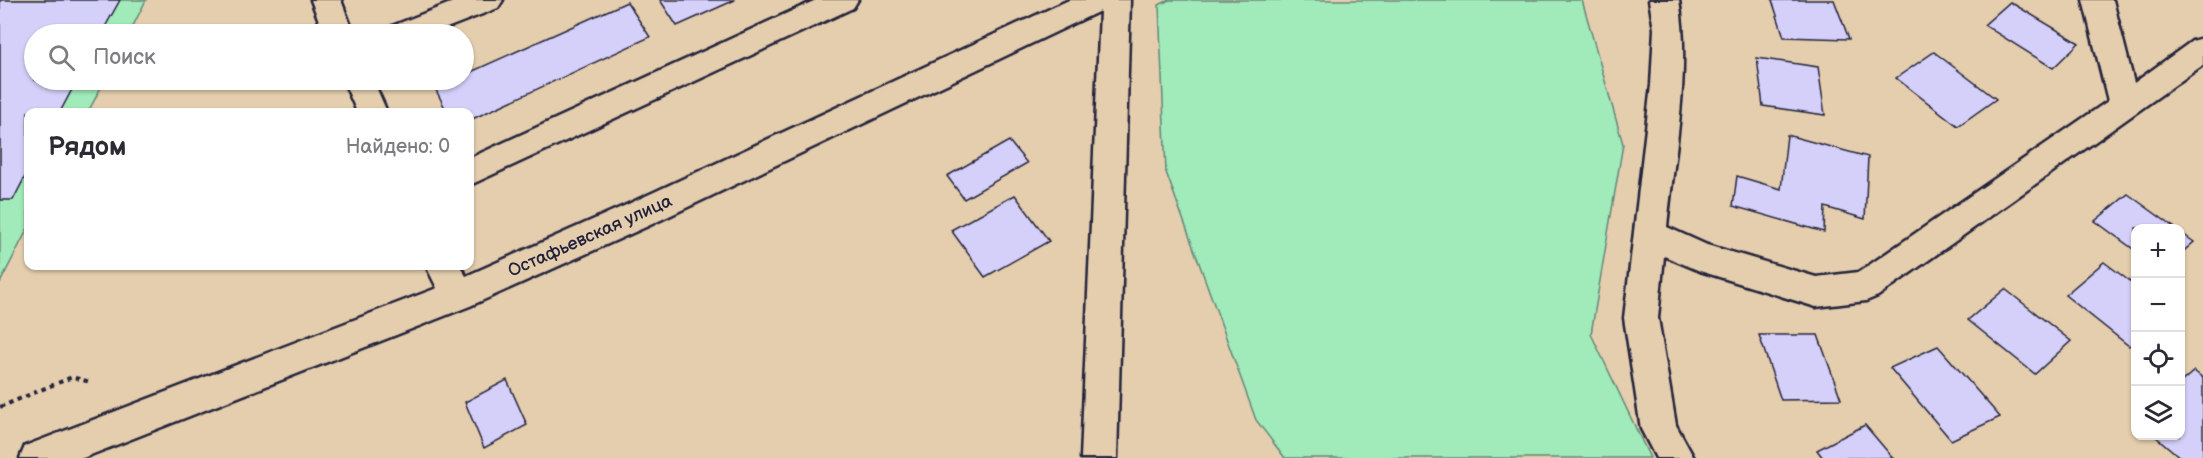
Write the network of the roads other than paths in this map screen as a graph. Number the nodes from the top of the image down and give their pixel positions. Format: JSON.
{"nodes":[{"id":1,"x":326,"y":0,"type":"edge"},
{"id":2,"x":488,"y":0,"type":"edge"},
{"id":3,"x":843,"y":0,"type":"edge"},
{"id":4,"x":1096,"y":0,"type":"edge"},
{"id":5,"x":1115,"y":0,"type":"edge"},
{"id":6,"x":1664,"y":0,"type":"edge"},
{"id":7,"x":2098,"y":0,"type":"edge"},
{"id":8,"x":335,"y":24,"type":"edge"},
{"id":9,"x":427,"y":24,"type":"edge"},
{"id":10,"x":2203,"y":49,"type":"edge"},
{"id":11,"x":362,"y":90,"type":"edge"},
{"id":12,"x":2125,"y":106,"type":"junction"},
{"id":13,"x":370,"y":108,"type":"edge"},
{"id":14,"x":474,"y":170,"type":"edge"},
{"id":15,"x":1652,"y":235,"type":"junction"},
{"id":16,"x":445,"y":270,"type":"edge"},
{"id":17,"x":458,"y":295,"type":"junction"},
{"id":18,"x":38,"y":458,"type":"edge"},
{"id":19,"x":1099,"y":458,"type":"edge"},
{"id":20,"x":1676,"y":458,"type":"edge"}],
"edges":[{"from":1,"to":8,"type":"street"},
{"from":2,"to":9,"type":"street"},
{"from":3,"to":14,"type":"street"},
{"from":4,"to":17,"type":"street","name":"Остафьевская улица"},
{"from":5,"to":19,"type":"street"},
{"from":6,"to":15,"type":"street"},
{"from":7,"to":12,"type":"street"},
{"from":10,"to":12,"type":"street"},
{"from":11,"to":13,"type":"street"},
{"from":12,"to":15,"type":"street"},
{"from":15,"to":20,"type":"street"},
{"from":16,"to":17,"type":"street"},
{"from":17,"to":18,"type":"street","name":"Остафьевская улица"}]}
